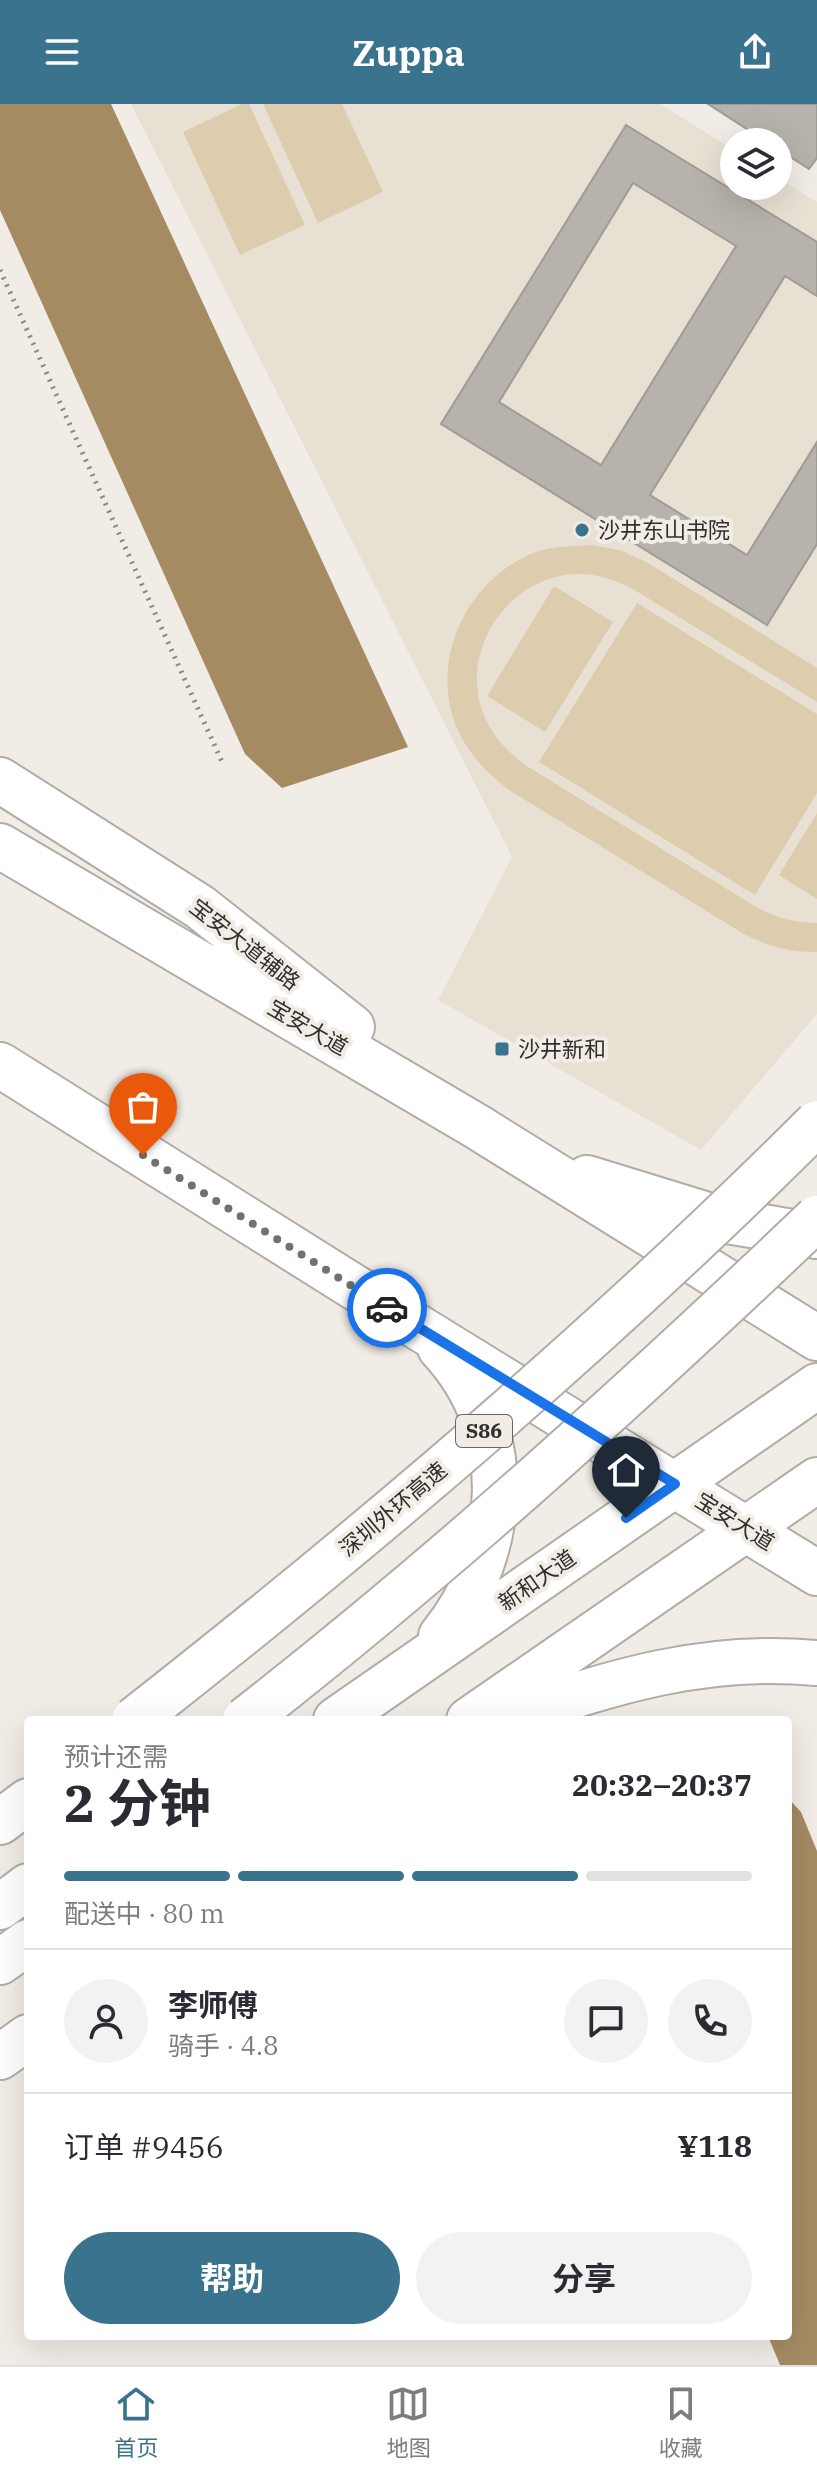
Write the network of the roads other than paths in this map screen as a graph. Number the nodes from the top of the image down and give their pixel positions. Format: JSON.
{"nodes":[{"id":1,"x":0,"y":780,"type":"edge"},
{"id":2,"x":0,"y":846,"type":"edge"},
{"id":3,"x":0,"y":1065,"type":"edge"},
{"id":4,"x":0,"y":1083,"type":"edge"},
{"id":5,"x":89,"y":1121,"type":"junction"},
{"id":6,"x":817,"y":1123,"type":"edge"},
{"id":7,"x":476,"y":1126,"type":"junction"},
{"id":8,"x":532,"y":1161,"type":"junction"},
{"id":9,"x":817,"y":1218,"type":"edge"},
{"id":10,"x":817,"y":1236,"type":"edge"},
{"id":11,"x":421,"y":1329,"type":"junction"},
{"id":12,"x":817,"y":1338,"type":"edge"},
{"id":13,"x":817,"y":1386,"type":"edge"},
{"id":14,"x":817,"y":1480,"type":"edge"},
{"id":15,"x":675,"y":1484,"type":"junction"},
{"id":16,"x":747,"y":1528,"type":"junction"},
{"id":17,"x":817,"y":1573,"type":"edge"},
{"id":18,"x":817,"y":1663,"type":"edge"},
{"id":19,"x":405,"y":1671,"type":"junction"},
{"id":20,"x":139,"y":1716,"type":"edge"},
{"id":21,"x":250,"y":1716,"type":"edge"},
{"id":22,"x":342,"y":1716,"type":"edge"},
{"id":23,"x":475,"y":1716,"type":"edge"},
{"id":24,"x":512,"y":1716,"type":"edge"},
{"id":25,"x":24,"y":1804,"type":"edge"},
{"id":26,"x":0,"y":1822,"type":"edge"},
{"id":27,"x":24,"y":1889,"type":"edge"},
{"id":28,"x":0,"y":1907,"type":"edge"},
{"id":29,"x":24,"y":1945,"type":"edge"},
{"id":30,"x":0,"y":1962,"type":"edge"},
{"id":31,"x":24,"y":2040,"type":"edge"},
{"id":32,"x":0,"y":2057,"type":"edge"}],
"edges":[{"from":1,"to":7,"type":"main road","name":"宝安大道辅路"},
{"from":2,"to":7,"type":"main road","name":"宝安大道"},
{"from":3,"to":5,"type":"main road","name":"宝安大道"},
{"from":4,"to":5,"type":"main road"},
{"from":5,"to":11,"type":"main road","name":"宝安大道"},
{"from":6,"to":20,"type":"main road","name":"深圳外环高速","number":"S86","bridge":true},
{"from":7,"to":8,"type":"main road","name":"宝安大道"},
{"from":8,"to":10,"type":"main road"},
{"from":8,"to":12,"type":"main road","name":"宝安大道"},
{"from":9,"to":21,"type":"main road","bridge":true},
{"from":11,"to":15,"type":"main road","name":"宝安大道"},
{"from":11,"to":19,"type":"main road"},
{"from":13,"to":15,"type":"main road","name":"新和大道"},
{"from":14,"to":16,"type":"main road"},
{"from":15,"to":16,"type":"main road","name":"宝安大道"},
{"from":15,"to":19,"type":"main road","name":"新和大道"},
{"from":16,"to":17,"type":"main road","name":"宝安大道"},
{"from":16,"to":23,"type":"main road"},
{"from":18,"to":24,"type":"main road"},
{"from":19,"to":22,"type":"main road","name":"新和大道"},
{"from":25,"to":26,"type":"main road"},
{"from":27,"to":28,"type":"main road"},
{"from":29,"to":30,"type":"main road"},
{"from":31,"to":32,"type":"main road"}]}
